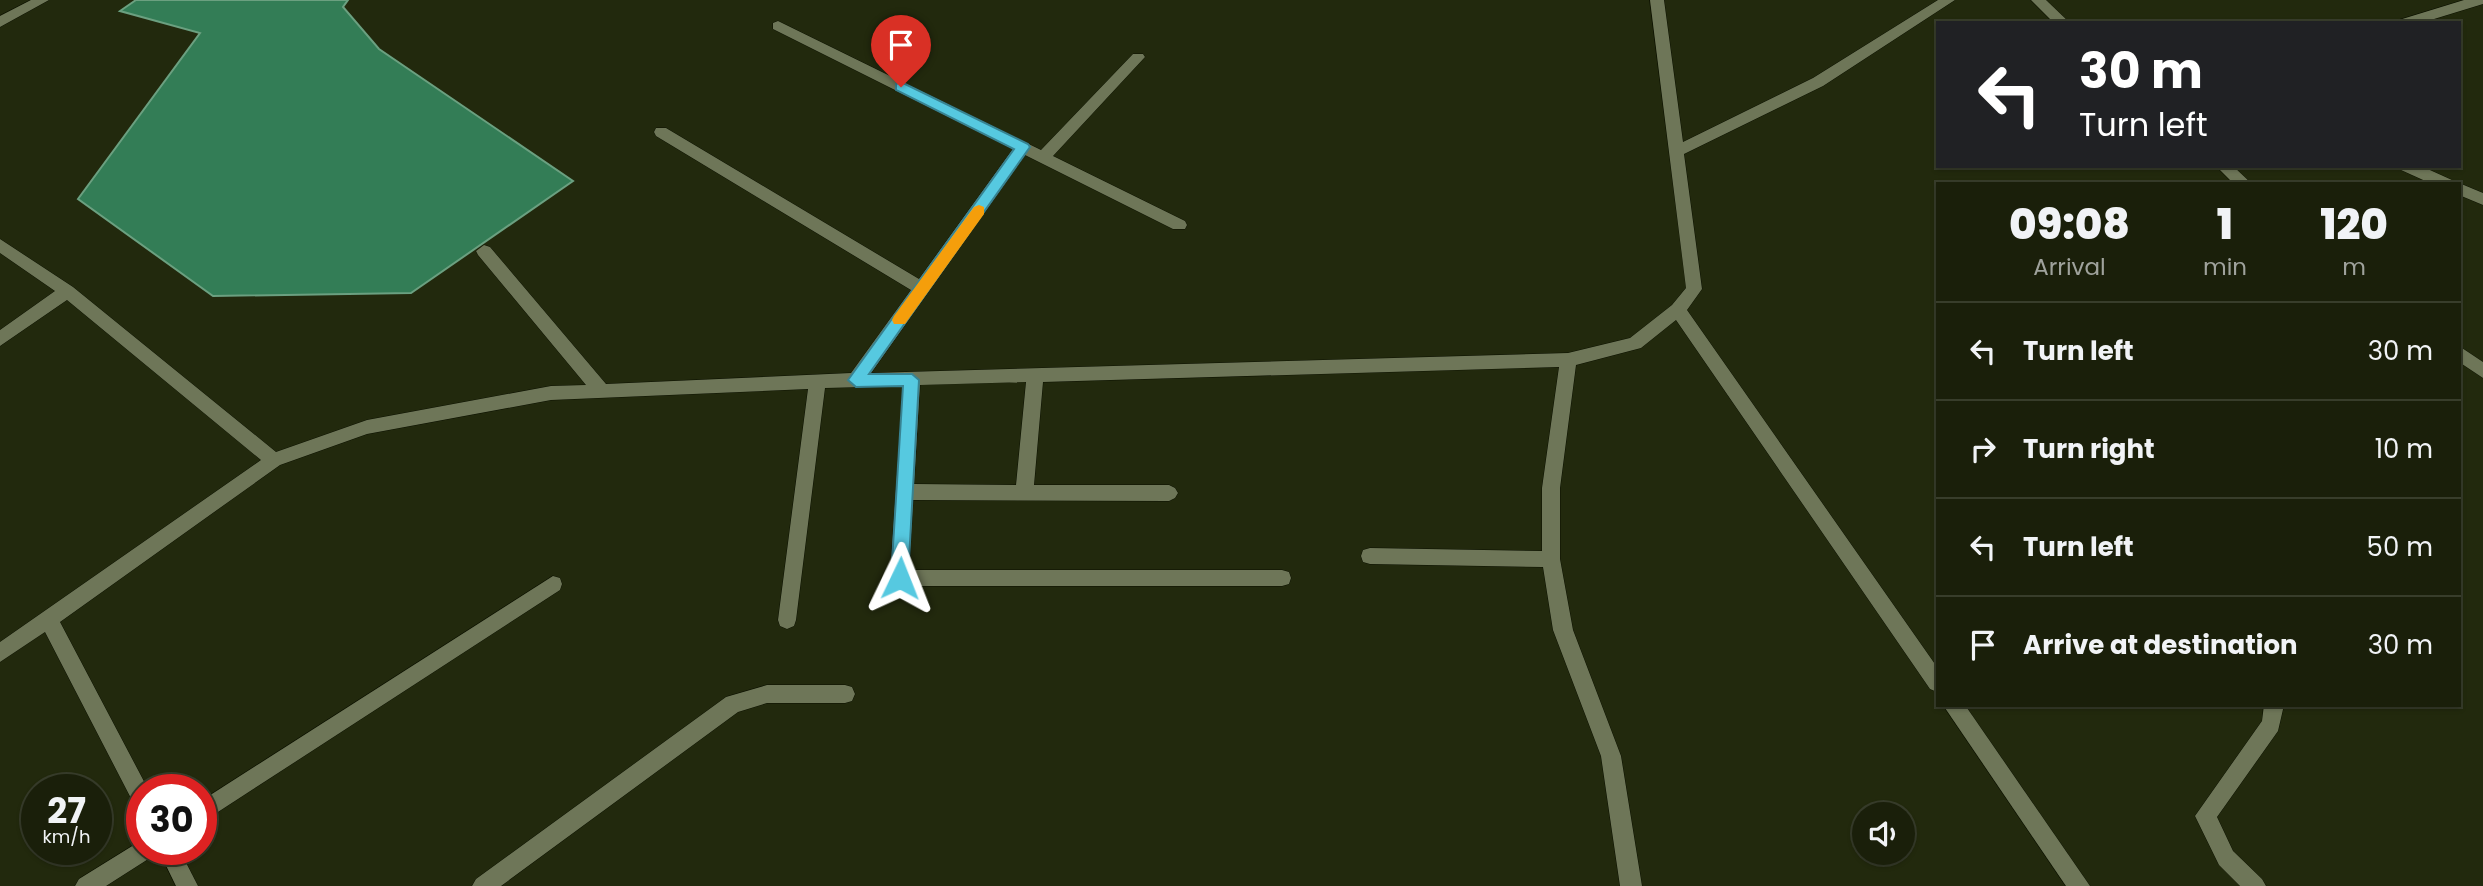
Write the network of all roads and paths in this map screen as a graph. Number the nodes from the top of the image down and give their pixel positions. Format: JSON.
{"nodes":[{"id":1,"x":42,"y":0,"type":"edge"},
{"id":2,"x":1657,"y":0,"type":"edge"},
{"id":3,"x":1948,"y":0,"type":"edge"},
{"id":4,"x":2038,"y":0,"type":"edge"},
{"id":5,"x":2480,"y":0,"type":"edge"},
{"id":6,"x":2061,"y":21,"type":"edge"},
{"id":7,"x":2411,"y":21,"type":"edge"},
{"id":8,"x":0,"y":22,"type":"edge"},
{"id":9,"x":778,"y":26,"type":"dead end"},
{"id":10,"x":1138,"y":57,"type":"dead end"},
{"id":11,"x":661,"y":132,"type":"dead end"},
{"id":12,"x":1023,"y":147,"type":"junction"},
{"id":13,"x":1676,"y":152,"type":"junction"},
{"id":14,"x":1043,"y":157,"type":"junction"},
{"id":15,"x":2225,"y":168,"type":"edge"},
{"id":16,"x":2411,"y":168,"type":"edge"},
{"id":17,"x":2242,"y":182,"type":"edge"},
{"id":18,"x":2442,"y":182,"type":"edge"},
{"id":19,"x":2461,"y":190,"type":"edge"},
{"id":20,"x":2483,"y":199,"type":"edge"},
{"id":21,"x":1179,"y":225,"type":"dead end"},
{"id":22,"x":0,"y":246,"type":"edge"},
{"id":23,"x":484,"y":251,"type":"dead end"},
{"id":24,"x":922,"y":289,"type":"junction"},
{"id":25,"x":67,"y":291,"type":"junction"},
{"id":26,"x":1678,"y":310,"type":"junction"},
{"id":27,"x":0,"y":339,"type":"edge"},
{"id":28,"x":2461,"y":355,"type":"edge"},
{"id":29,"x":1568,"y":360,"type":"junction"},
{"id":30,"x":2483,"y":371,"type":"edge"},
{"id":31,"x":1035,"y":375,"type":"junction"},
{"id":32,"x":856,"y":380,"type":"junction"},
{"id":33,"x":912,"y":380,"type":"junction"},
{"id":34,"x":817,"y":383,"type":"junction"},
{"id":35,"x":602,"y":391,"type":"junction"},
{"id":36,"x":274,"y":460,"type":"junction"},
{"id":37,"x":903,"y":492,"type":"junction"},
{"id":38,"x":1024,"y":493,"type":"junction"},
{"id":39,"x":1169,"y":493,"type":"dead end"},
{"id":40,"x":1370,"y":556,"type":"dead end"},
{"id":41,"x":1550,"y":559,"type":"junction"},
{"id":42,"x":1282,"y":578,"type":"dead end"},
{"id":43,"x":553,"y":584,"type":"dead end"},
{"id":44,"x":49,"y":620,"type":"junction"},
{"id":45,"x":787,"y":620,"type":"dead end"},
{"id":46,"x":0,"y":653,"type":"edge"},
{"id":47,"x":1936,"y":682,"type":"edge"},
{"id":48,"x":845,"y":694,"type":"dead end"},
{"id":49,"x":1954,"y":707,"type":"edge"},
{"id":50,"x":2274,"y":707,"type":"edge"},
{"id":51,"x":129,"y":774,"type":"edge"},
{"id":52,"x":217,"y":804,"type":"edge"},
{"id":53,"x":126,"y":861,"type":"edge"},
{"id":54,"x":176,"y":865,"type":"edge"},
{"id":55,"x":86,"y":886,"type":"edge"},
{"id":56,"x":187,"y":886,"type":"edge"},
{"id":57,"x":483,"y":886,"type":"edge"},
{"id":58,"x":1631,"y":886,"type":"edge"},
{"id":59,"x":2079,"y":886,"type":"edge"},
{"id":60,"x":2255,"y":886,"type":"edge"}],
"edges":[{"from":1,"to":8,"type":"street"},
{"from":2,"to":13,"type":"street"},
{"from":3,"to":13,"type":"street"},
{"from":4,"to":6,"type":"street"},
{"from":5,"to":7,"type":"street"},
{"from":9,"to":12,"type":"street"},
{"from":10,"to":14,"type":"street"},
{"from":11,"to":24,"type":"street"},
{"from":12,"to":14,"type":"street"},
{"from":12,"to":24,"type":"street"},
{"from":13,"to":26,"type":"street"},
{"from":14,"to":21,"type":"street"},
{"from":15,"to":17,"type":"street"},
{"from":16,"to":18,"type":"street"},
{"from":19,"to":20,"type":"street"},
{"from":22,"to":25,"type":"street"},
{"from":23,"to":35,"type":"street"},
{"from":24,"to":32,"type":"street"},
{"from":25,"to":27,"type":"street"},
{"from":25,"to":36,"type":"street"},
{"from":26,"to":29,"type":"street"},
{"from":26,"to":47,"type":"street"},
{"from":28,"to":30,"type":"street"},
{"from":29,"to":31,"type":"street"},
{"from":29,"to":41,"type":"street"},
{"from":31,"to":33,"type":"street"},
{"from":31,"to":38,"type":"street"},
{"from":32,"to":33,"type":"street"},
{"from":32,"to":34,"type":"street"},
{"from":33,"to":37,"type":"street"},
{"from":34,"to":35,"type":"street"},
{"from":34,"to":45,"type":"street"},
{"from":35,"to":36,"type":"street"},
{"from":36,"to":44,"type":"street"},
{"from":37,"to":38,"type":"street"},
{"from":37,"to":42,"type":"street"},
{"from":38,"to":39,"type":"street"},
{"from":40,"to":41,"type":"street"},
{"from":41,"to":58,"type":"street"},
{"from":43,"to":52,"type":"street"},
{"from":44,"to":46,"type":"street"},
{"from":44,"to":51,"type":"street"},
{"from":48,"to":57,"type":"street"},
{"from":49,"to":59,"type":"street"},
{"from":50,"to":60,"type":"street"},
{"from":53,"to":55,"type":"street"},
{"from":54,"to":56,"type":"street"}]}
